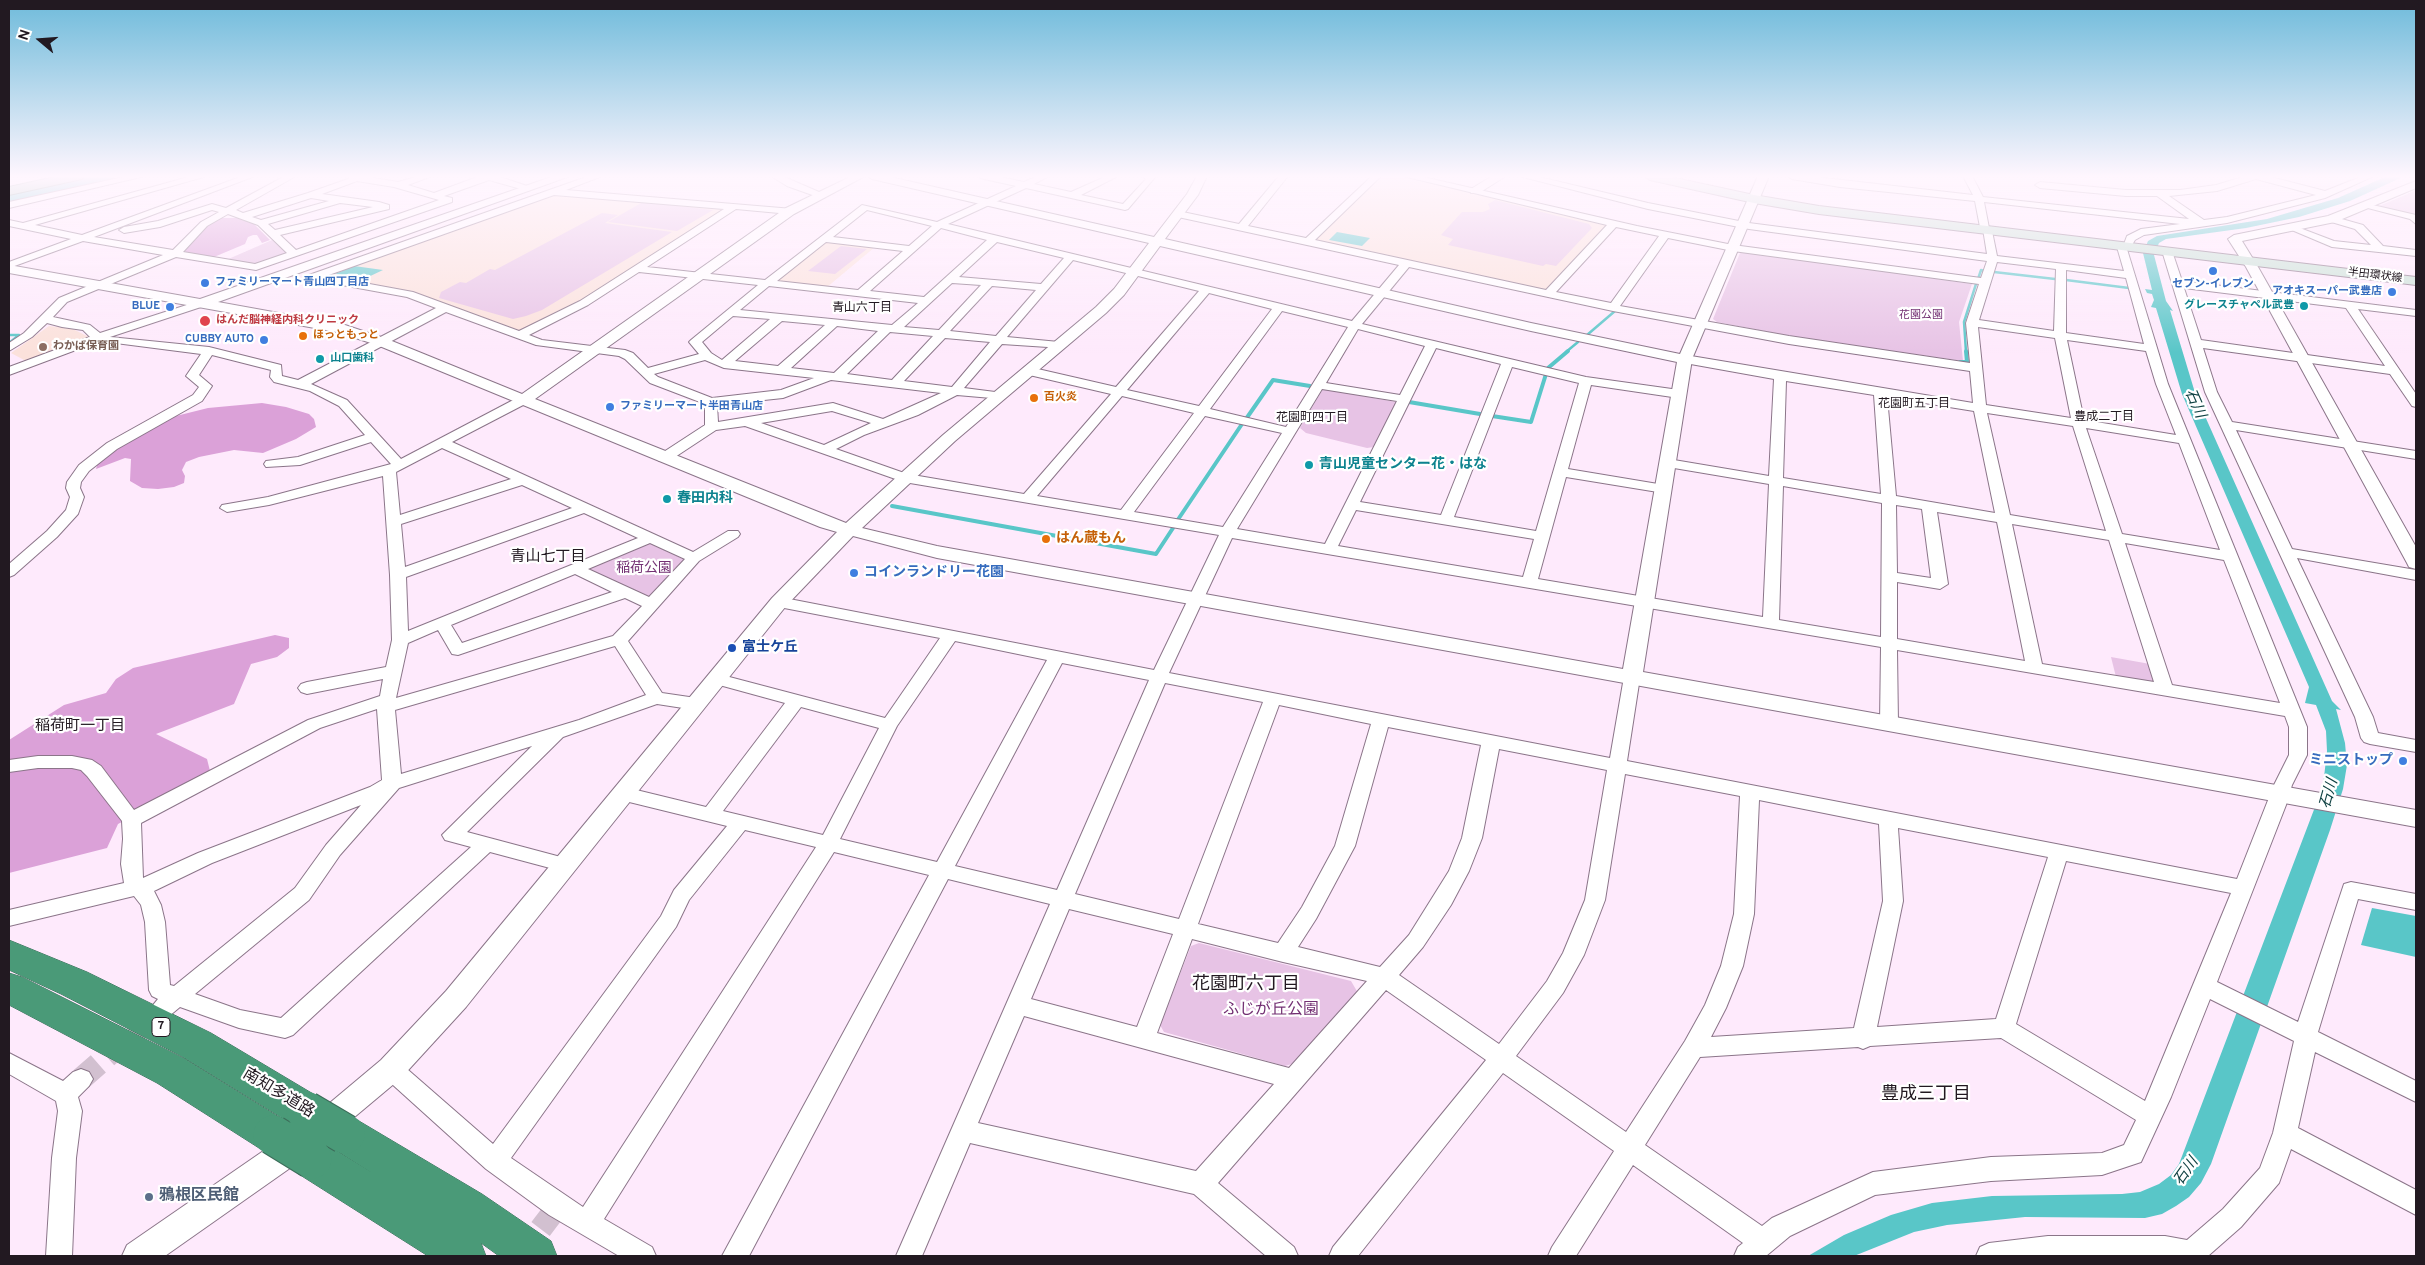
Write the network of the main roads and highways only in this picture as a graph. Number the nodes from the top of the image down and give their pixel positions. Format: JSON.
{"nodes":[{"id":1,"x":2040,"y":235,"type":"edge"},
{"id":2,"x":2247,"y":259,"type":"junction"},
{"id":3,"x":2416,"y":277,"type":"edge"},
{"id":4,"x":2416,"y":281,"type":"edge"},
{"id":5,"x":9,"y":954,"type":"edge"},
{"id":6,"x":9,"y":988,"type":"edge"},
{"id":7,"x":464,"y":1256,"type":"edge"},
{"id":8,"x":535,"y":1256,"type":"edge"}],
"edges":[{"from":1,"to":2,"type":"main road","name":"半田環状線"},
{"from":2,"to":3,"type":"main road","name":"半田環状線"},
{"from":2,"to":4,"type":"main road","name":"半田環状線"},
{"from":5,"to":8,"type":"highway","name":"南知多道路","number":"7","bridge":true},
{"from":6,"to":7,"type":"highway","bridge":true}]}
